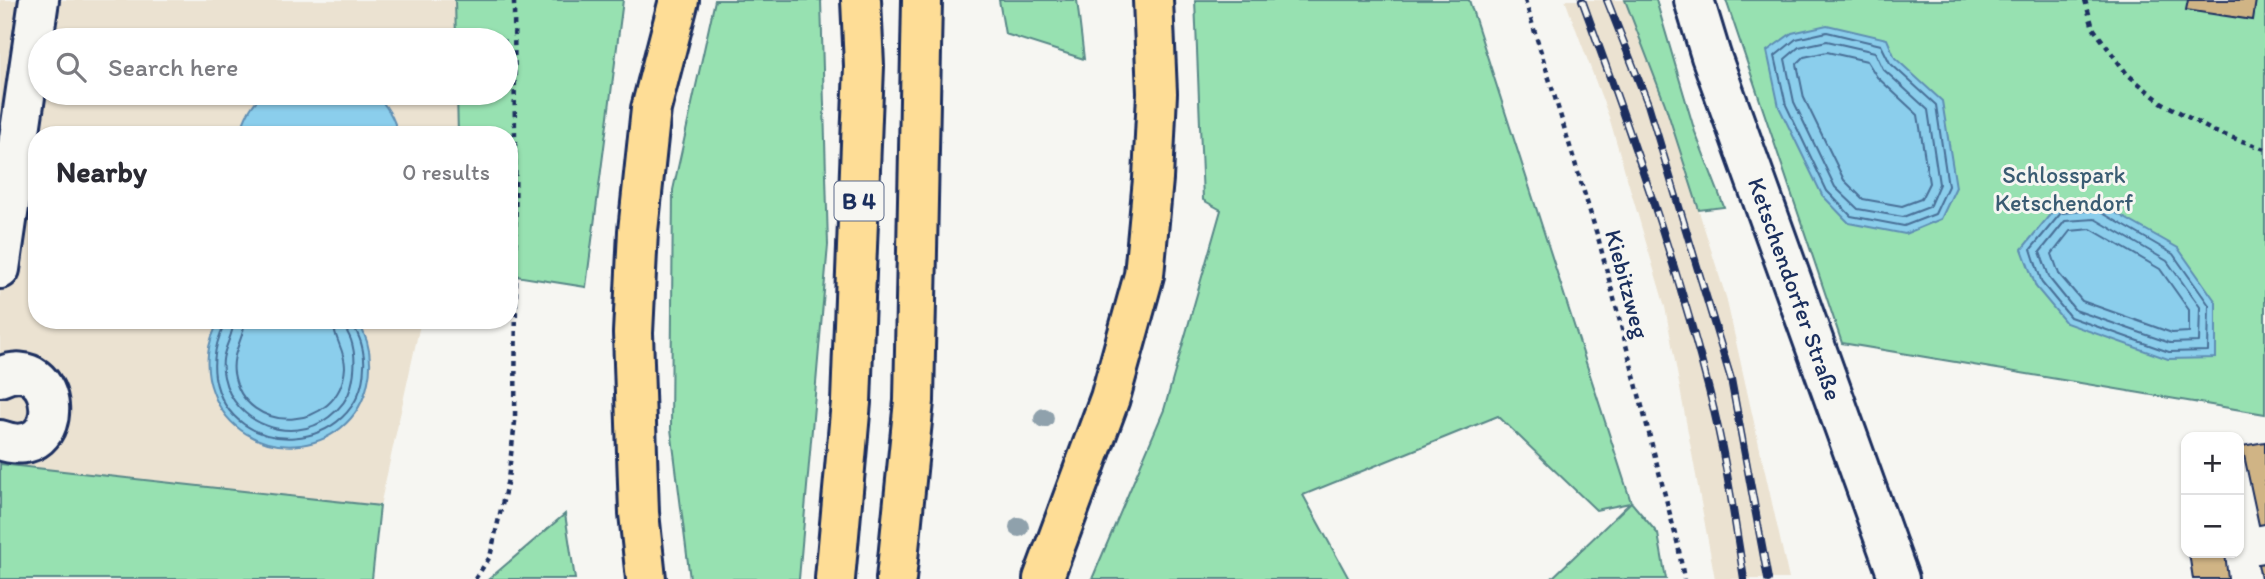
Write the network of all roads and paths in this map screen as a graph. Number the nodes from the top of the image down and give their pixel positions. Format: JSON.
{"nodes":[{"id":1,"x":39,"y":0,"type":"edge"},
{"id":2,"x":514,"y":0,"type":"edge"},
{"id":3,"x":680,"y":0,"type":"edge"},
{"id":4,"x":861,"y":0,"type":"edge"},
{"id":5,"x":922,"y":0,"type":"edge"},
{"id":6,"x":1153,"y":0,"type":"edge"},
{"id":7,"x":1525,"y":0,"type":"edge"},
{"id":8,"x":1693,"y":0,"type":"edge"},
{"id":9,"x":2085,"y":0,"type":"edge"},
{"id":10,"x":35,"y":28,"type":"edge"},
{"id":11,"x":514,"y":28,"type":"edge"},
{"id":12,"x":28,"y":76,"type":"edge"},
{"id":13,"x":515,"y":105,"type":"edge"},
{"id":14,"x":515,"y":126,"type":"edge"},
{"id":15,"x":2265,"y":149,"type":"edge"},
{"id":16,"x":0,"y":270,"type":"edge"},
{"id":17,"x":516,"y":329,"type":"edge"},
{"id":18,"x":0,"y":377,"type":"edge"},
{"id":19,"x":0,"y":439,"type":"edge"},
{"id":20,"x":475,"y":579,"type":"edge"},
{"id":21,"x":646,"y":579,"type":"edge"},
{"id":22,"x":835,"y":579,"type":"edge"},
{"id":23,"x":896,"y":579,"type":"edge"},
{"id":24,"x":1043,"y":579,"type":"edge"},
{"id":25,"x":1684,"y":579,"type":"edge"},
{"id":26,"x":1899,"y":579,"type":"edge"}],
"edges":[{"from":1,"to":10,"type":"street"},
{"from":2,"to":11,"type":"path"},
{"from":3,"to":21,"type":"highway"},
{"from":4,"to":22,"type":"highway","number":"B 4"},
{"from":5,"to":23,"type":"highway","number":"B 4"},
{"from":6,"to":24,"type":"highway"},
{"from":7,"to":25,"type":"path","name":"Kiebitzweg"},
{"from":8,"to":26,"type":"street","name":"Ketschendorfer Straße"},
{"from":9,"to":15,"type":"path"},
{"from":12,"to":16,"type":"street"},
{"from":13,"to":14,"type":"path"},
{"from":17,"to":20,"type":"path"},
{"from":18,"to":19,"type":"street"}]}
